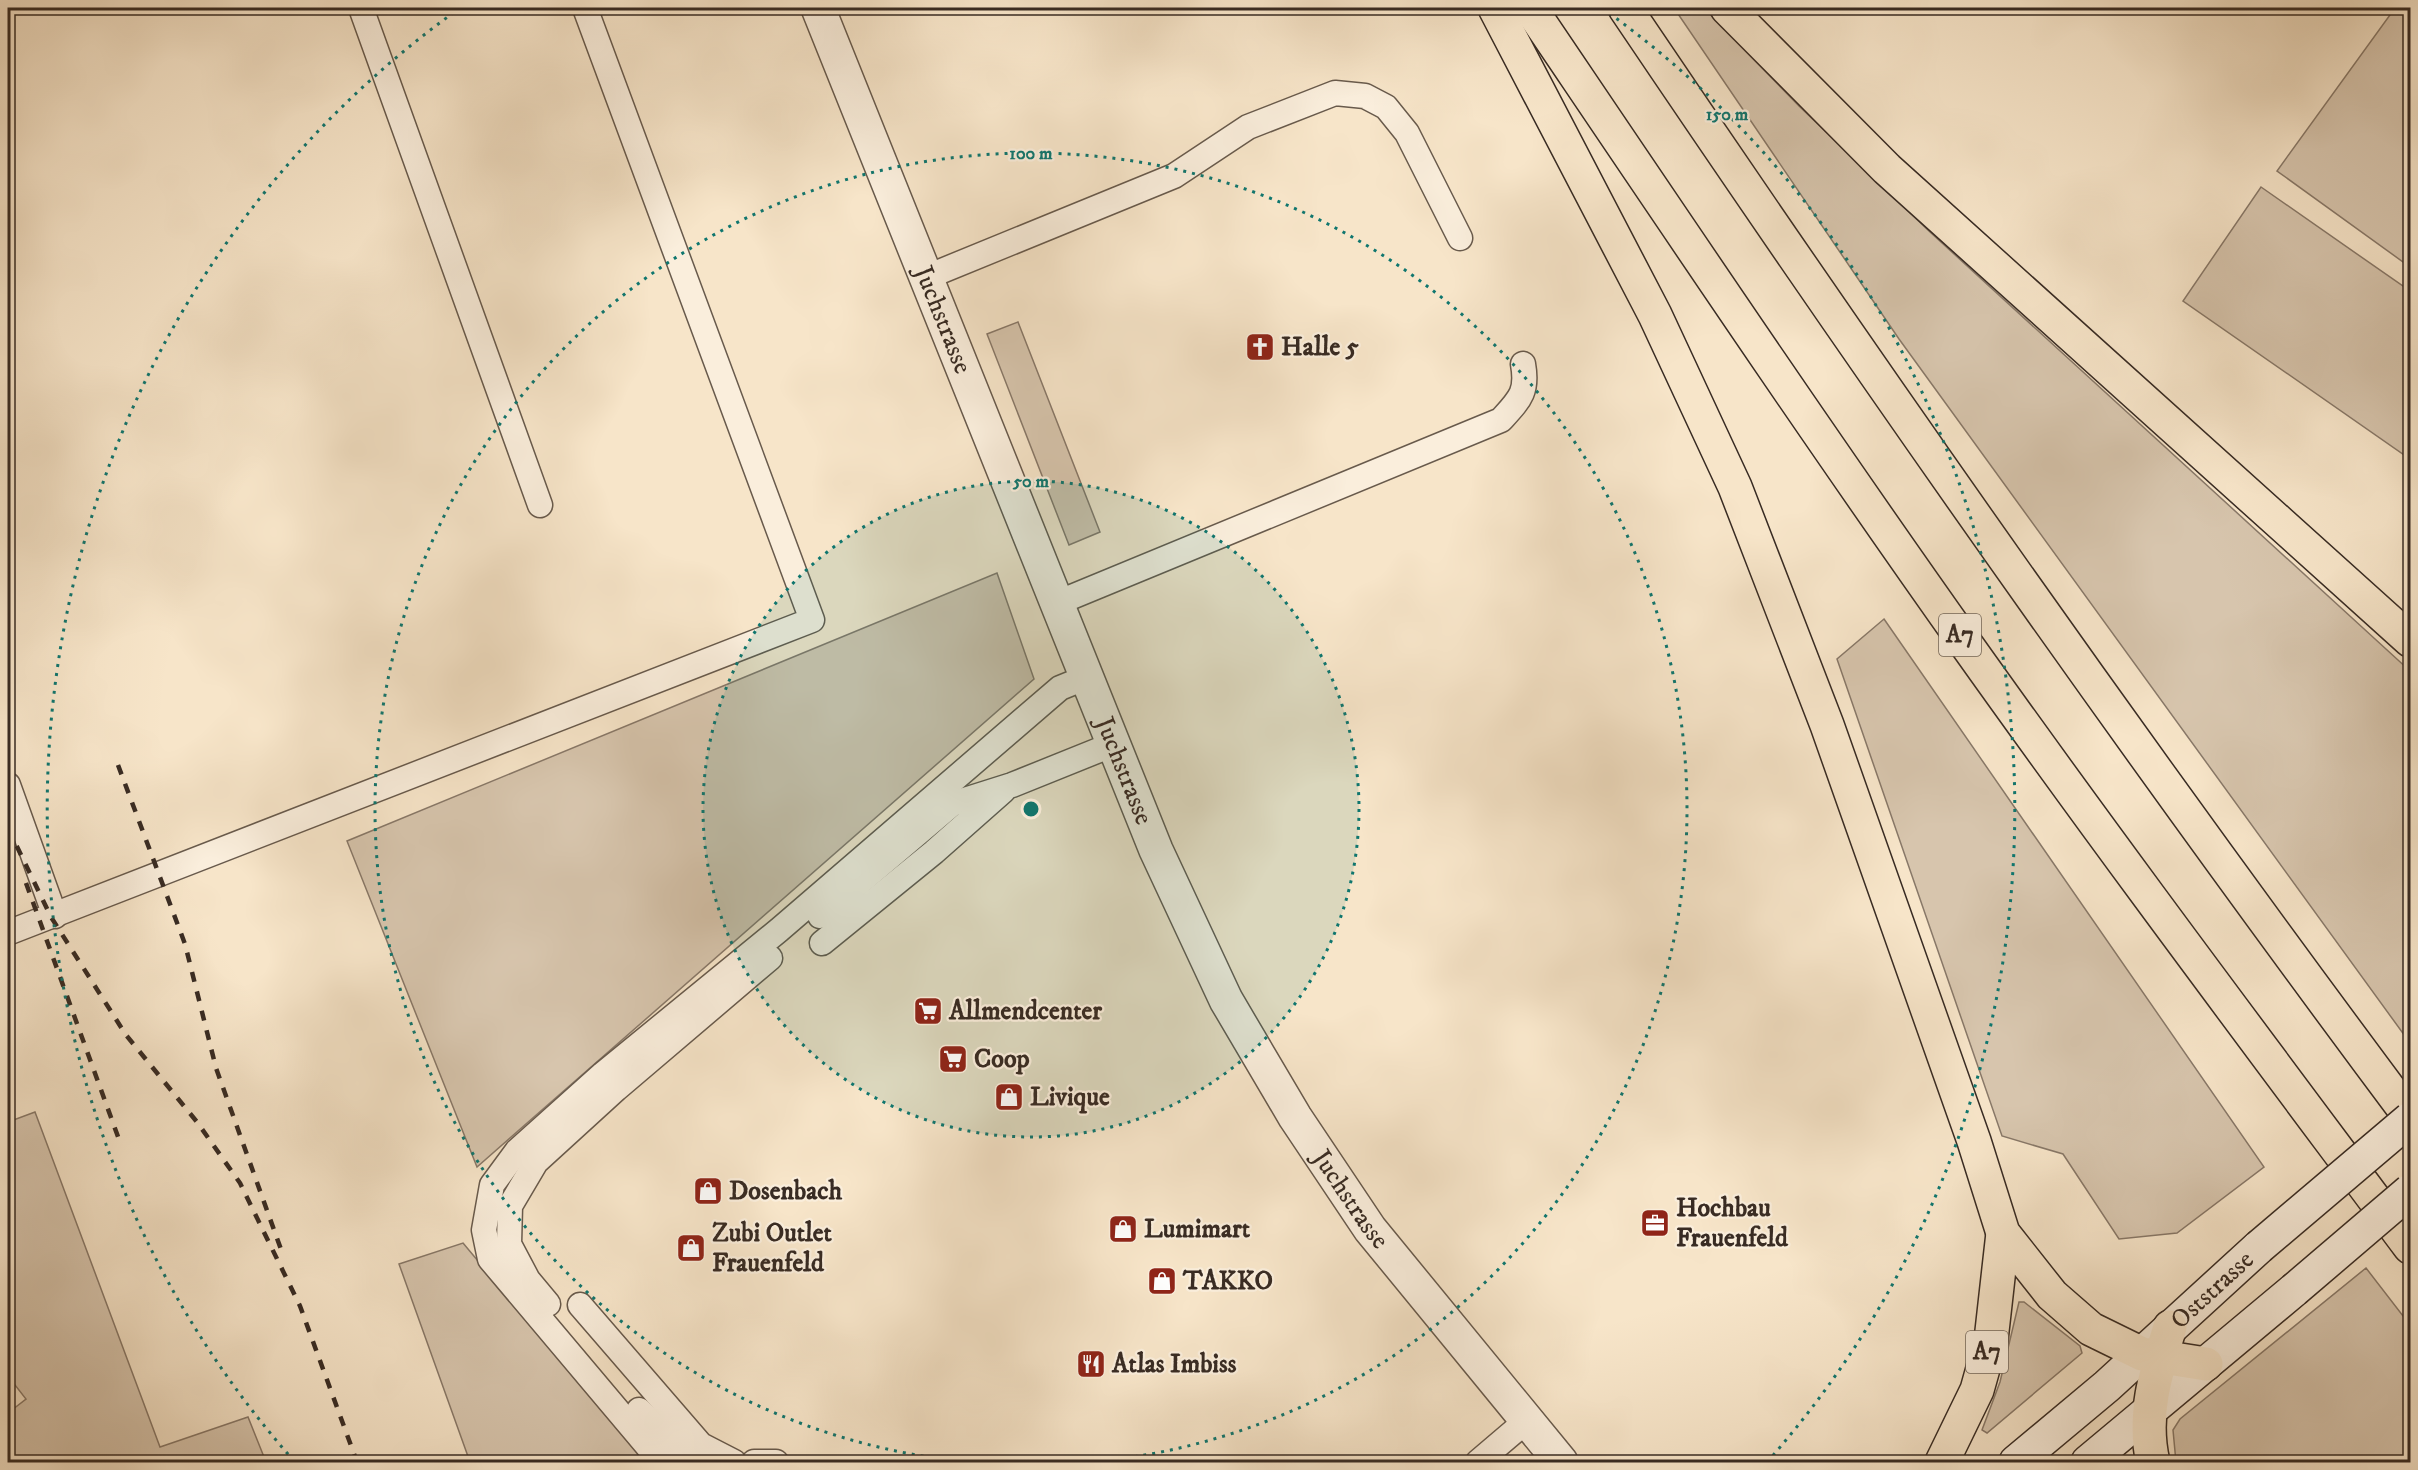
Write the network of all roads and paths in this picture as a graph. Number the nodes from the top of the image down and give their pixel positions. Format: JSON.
{"nodes":[{"id":1,"x":361,"y":8,"type":"edge"},
{"id":2,"x":585,"y":8,"type":"edge"},
{"id":3,"x":818,"y":8,"type":"edge"},
{"id":4,"x":1495,"y":8,"type":"edge"},
{"id":5,"x":1530,"y":8,"type":"edge"},
{"id":6,"x":1625,"y":8,"type":"edge"},
{"id":7,"x":1727,"y":8,"type":"edge"},
{"id":8,"x":1460,"y":238,"type":"dead end"},
{"id":9,"x":927,"y":277,"type":"junction"},
{"id":10,"x":1522,"y":364,"type":"dead end"},
{"id":11,"x":540,"y":505,"type":"dead end"},
{"id":12,"x":1057,"y":603,"type":"junction"},
{"id":13,"x":2410,"y":640,"type":"edge"},
{"id":14,"x":1088,"y":677,"type":"junction"},
{"id":15,"x":1114,"y":744,"type":"junction"},
{"id":16,"x":8,"y":785,"type":"edge"},
{"id":17,"x":1012,"y":785,"type":"junction"},
{"id":18,"x":55,"y":916,"type":"junction"},
{"id":19,"x":10,"y":932,"type":"dead end"},
{"id":20,"x":822,"y":943,"type":"dead end"},
{"id":21,"x":2410,"y":1118,"type":"edge"},
{"id":22,"x":2410,"y":1191,"type":"edge"},
{"id":23,"x":2003,"y":1233,"type":"junction"},
{"id":24,"x":2410,"y":1247,"type":"edge"},
{"id":25,"x":580,"y":1305,"type":"dead end"},
{"id":26,"x":2170,"y":1328,"type":"joint"},
{"id":27,"x":2151,"y":1356,"type":"junction"},
{"id":28,"x":2206,"y":1364,"type":"junction"},
{"id":29,"x":2148,"y":1413,"type":"junction"},
{"id":30,"x":1525,"y":1422,"type":"junction"},
{"id":31,"x":661,"y":1462,"type":"edge"},
{"id":32,"x":690,"y":1462,"type":"edge"},
{"id":33,"x":734,"y":1462,"type":"edge"},
{"id":34,"x":754,"y":1462,"type":"edge"},
{"id":35,"x":776,"y":1462,"type":"edge"},
{"id":36,"x":1478,"y":1462,"type":"edge"},
{"id":37,"x":1561,"y":1462,"type":"edge"},
{"id":38,"x":1942,"y":1462,"type":"edge"},
{"id":39,"x":2016,"y":1462,"type":"edge"},
{"id":40,"x":2088,"y":1462,"type":"edge"},
{"id":41,"x":2153,"y":1462,"type":"edge"}],
"edges":[{"from":1,"to":11,"type":"lane"},
{"from":2,"to":18,"type":"lane"},
{"from":3,"to":9,"type":"street","name":"Juchstrasse"},
{"from":4,"to":23,"type":"highway","number":"A7"},
{"from":5,"to":24,"type":"highway","number":"A7"},
{"from":6,"to":21,"type":"highway"},
{"from":7,"to":13,"type":"highway"},
{"from":8,"to":9,"type":"lane"},
{"from":9,"to":12,"type":"street","name":"Juchstrasse"},
{"from":10,"to":12,"type":"lane"},
{"from":12,"to":14,"type":"street","name":"Juchstrasse"},
{"from":14,"to":15,"type":"street","name":"Juchstrasse"},
{"from":14,"to":31,"type":"lane"},
{"from":15,"to":17,"type":"lane"},
{"from":15,"to":30,"type":"street","name":"Juchstrasse"},
{"from":16,"to":18,"type":"lane"},
{"from":17,"to":20,"type":"lane"},
{"from":17,"to":32,"type":"lane"},
{"from":18,"to":19,"type":"lane"},
{"from":21,"to":26,"type":"street","name":"Oststrasse","bridge":true},
{"from":22,"to":28,"type":"street","name":"Oststrasse","bridge":true},
{"from":23,"to":27,"type":"highway","number":"A7"},
{"from":23,"to":38,"type":"highway","number":"A7"},
{"from":25,"to":33,"type":"lane"},
{"from":26,"to":27,"type":"highway"},
{"from":27,"to":28,"type":"highway","number":"A7"},
{"from":27,"to":29,"type":"highway"},
{"from":27,"to":39,"type":"street"},
{"from":28,"to":29,"type":"street","name":"Oststrasse"},
{"from":29,"to":40,"type":"street","name":"Oststrasse"},
{"from":29,"to":41,"type":"highway"},
{"from":30,"to":36,"type":"lane"},
{"from":30,"to":37,"type":"street","name":"Juchstrasse"},
{"from":34,"to":35,"type":"lane"}]}
